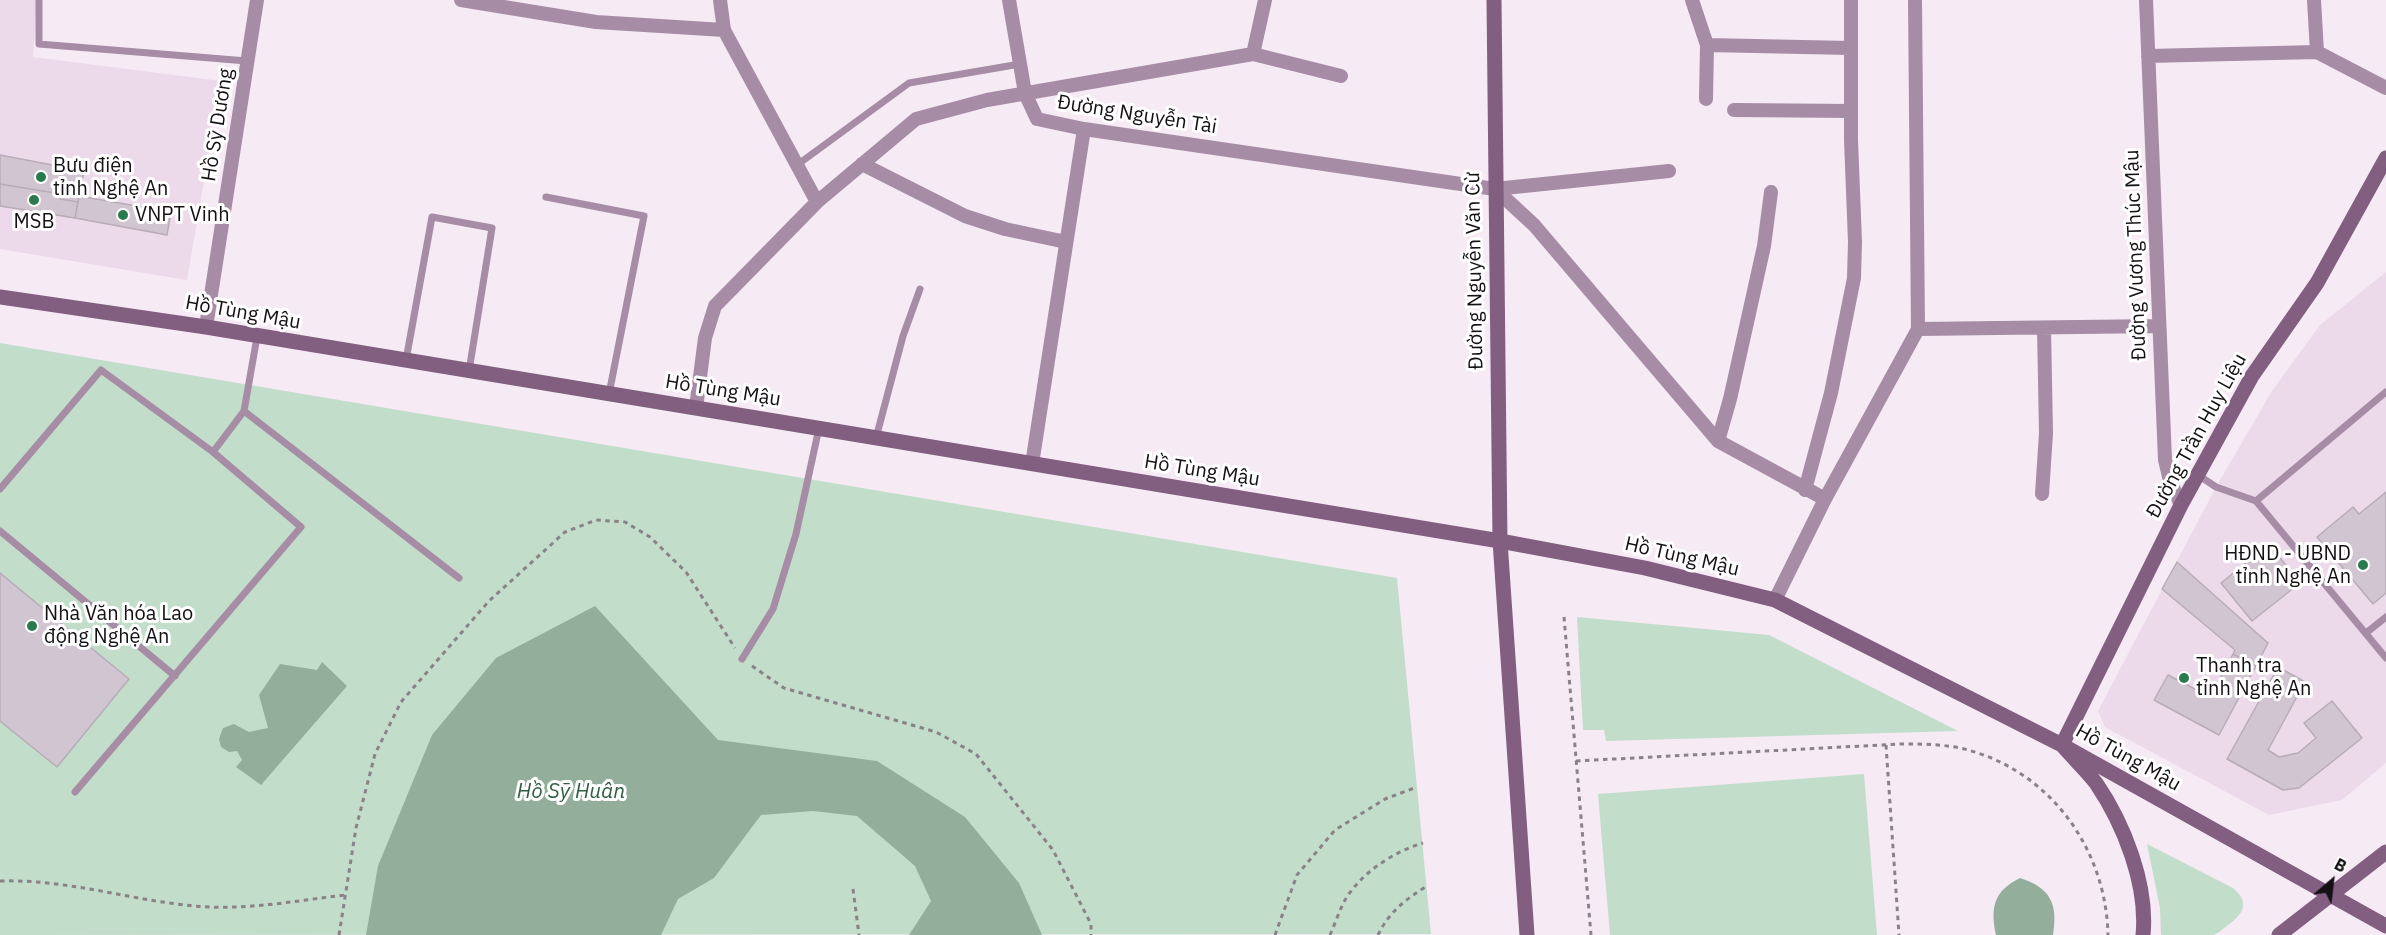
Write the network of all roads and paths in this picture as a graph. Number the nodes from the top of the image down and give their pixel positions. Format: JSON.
{"nodes":[{"id":1,"x":39,"y":0,"type":"edge"},
{"id":2,"x":257,"y":0,"type":"edge"},
{"id":3,"x":461,"y":0,"type":"edge"},
{"id":4,"x":720,"y":0,"type":"edge"},
{"id":5,"x":1009,"y":0,"type":"edge"},
{"id":6,"x":1265,"y":0,"type":"edge"},
{"id":7,"x":1494,"y":0,"type":"edge"},
{"id":8,"x":1692,"y":0,"type":"edge"},
{"id":9,"x":1851,"y":0,"type":"edge"},
{"id":10,"x":1915,"y":0,"type":"edge"},
{"id":11,"x":2146,"y":0,"type":"edge"},
{"id":12,"x":2314,"y":0,"type":"edge"},
{"id":13,"x":724,"y":30,"type":"junction"},
{"id":14,"x":1707,"y":45,"type":"junction"},
{"id":15,"x":1850,"y":48,"type":"junction"},
{"id":16,"x":2317,"y":52,"type":"junction"},
{"id":17,"x":1253,"y":54,"type":"junction"},
{"id":18,"x":2148,"y":56,"type":"junction"},
{"id":19,"x":248,"y":61,"type":"junction"},
{"id":20,"x":1020,"y":64,"type":"junction"},
{"id":21,"x":1341,"y":75,"type":"dead end"},
{"id":22,"x":2386,"y":88,"type":"edge"},
{"id":23,"x":1025,"y":93,"type":"junction"},
{"id":24,"x":1706,"y":99,"type":"dead end"},
{"id":25,"x":1734,"y":110,"type":"dead end"},
{"id":26,"x":1851,"y":111,"type":"junction"},
{"id":27,"x":1084,"y":129,"type":"junction"},
{"id":28,"x":2386,"y":158,"type":"edge"},
{"id":29,"x":862,"y":164,"type":"junction"},
{"id":30,"x":797,"y":165,"type":"junction"},
{"id":31,"x":1669,"y":171,"type":"dead end"},
{"id":32,"x":1495,"y":189,"type":"junction"},
{"id":33,"x":1771,"y":192,"type":"dead end"},
{"id":34,"x":546,"y":197,"type":"dead end"},
{"id":35,"x":817,"y":202,"type":"junction"},
{"id":36,"x":1066,"y":242,"type":"junction"},
{"id":37,"x":920,"y":290,"type":"dead end"},
{"id":38,"x":0,"y":297,"type":"edge"},
{"id":39,"x":2158,"y":326,"type":"junction"},
{"id":40,"x":207,"y":327,"type":"junction"},
{"id":41,"x":2044,"y":328,"type":"junction"},
{"id":42,"x":1918,"y":329,"type":"junction"},
{"id":43,"x":257,"y":337,"type":"junction"},
{"id":44,"x":406,"y":361,"type":"junction"},
{"id":45,"x":470,"y":371,"type":"junction"},
{"id":46,"x":2386,"y":392,"type":"edge"},
{"id":47,"x":609,"y":394,"type":"junction"},
{"id":48,"x":696,"y":408,"type":"junction"},
{"id":49,"x":244,"y":411,"type":"junction"},
{"id":50,"x":819,"y":428,"type":"junction"},
{"id":51,"x":876,"y":438,"type":"junction"},
{"id":52,"x":1718,"y":441,"type":"junction"},
{"id":53,"x":213,"y":452,"type":"junction"},
{"id":54,"x":1032,"y":464,"type":"junction"},
{"id":55,"x":2198,"y":475,"type":"junction"},
{"id":56,"x":0,"y":489,"type":"edge"},
{"id":57,"x":1805,"y":490,"type":"junction"},
{"id":58,"x":2042,"y":495,"type":"dead end"},
{"id":59,"x":1825,"y":499,"type":"junction"},
{"id":60,"x":2256,"y":501,"type":"junction"},
{"id":61,"x":2181,"y":505,"type":"junction"},
{"id":62,"x":0,"y":531,"type":"edge"},
{"id":63,"x":1500,"y":541,"type":"junction"},
{"id":64,"x":459,"y":578,"type":"dead end"},
{"id":65,"x":1776,"y":600,"type":"junction"},
{"id":66,"x":1564,"y":617,"type":"dead end"},
{"id":67,"x":2386,"y":617,"type":"edge"},
{"id":68,"x":2366,"y":633,"type":"junction"},
{"id":69,"x":2386,"y":658,"type":"edge"},
{"id":70,"x":742,"y":659,"type":"junction"},
{"id":71,"x":175,"y":676,"type":"junction"},
{"id":72,"x":1886,"y":745,"type":"junction"},
{"id":73,"x":2062,"y":745,"type":"junction"},
{"id":74,"x":1576,"y":762,"type":"junction"},
{"id":75,"x":1418,"y":787,"type":"dead end"},
{"id":76,"x":75,"y":792,"type":"dead end"},
{"id":77,"x":1423,"y":843,"type":"dead end"},
{"id":78,"x":2386,"y":852,"type":"edge"},
{"id":79,"x":0,"y":881,"type":"edge"},
{"id":80,"x":1427,"y":886,"type":"dead end"},
{"id":81,"x":853,"y":889,"type":"dead end"},
{"id":82,"x":345,"y":895,"type":"junction"},
{"id":83,"x":2329,"y":896,"type":"junction"},
{"id":84,"x":2386,"y":926,"type":"edge"},
{"id":85,"x":339,"y":935,"type":"edge"},
{"id":86,"x":859,"y":935,"type":"edge"},
{"id":87,"x":1091,"y":935,"type":"edge"},
{"id":88,"x":1275,"y":935,"type":"edge"},
{"id":89,"x":1330,"y":935,"type":"edge"},
{"id":90,"x":1378,"y":935,"type":"edge"},
{"id":91,"x":1527,"y":935,"type":"edge"},
{"id":92,"x":1591,"y":935,"type":"edge"},
{"id":93,"x":1899,"y":935,"type":"edge"},
{"id":94,"x":2108,"y":935,"type":"edge"},
{"id":95,"x":2143,"y":935,"type":"edge"},
{"id":96,"x":2278,"y":935,"type":"edge"}],
"edges":[{"from":1,"to":19,"type":"lane"},
{"from":2,"to":19,"type":"street","name":"Hồ Sỹ Dương"},
{"from":3,"to":13,"type":"street"},
{"from":4,"to":13,"type":"street"},
{"from":5,"to":20,"type":"street"},
{"from":6,"to":17,"type":"street"},
{"from":7,"to":32,"type":"main road","name":"Đường Nguyễn Văn Cừ"},
{"from":8,"to":14,"type":"street"},
{"from":9,"to":15,"type":"street"},
{"from":10,"to":42,"type":"street"},
{"from":11,"to":18,"type":"street","name":"Đường Vương Thúc Mậu"},
{"from":12,"to":16,"type":"street"},
{"from":13,"to":30,"type":"street"},
{"from":14,"to":15,"type":"street"},
{"from":14,"to":24,"type":"street"},
{"from":15,"to":26,"type":"street"},
{"from":16,"to":18,"type":"street"},
{"from":16,"to":22,"type":"street"},
{"from":17,"to":21,"type":"street"},
{"from":17,"to":23,"type":"street"},
{"from":18,"to":39,"type":"street","name":"Đường Vương Thúc Mậu"},
{"from":19,"to":40,"type":"street","name":"Hồ Sỹ Dương"},
{"from":20,"to":23,"type":"street"},
{"from":20,"to":30,"type":"lane"},
{"from":23,"to":27,"type":"street","name":"Đường Nguyễn Tài"},
{"from":23,"to":29,"type":"street"},
{"from":25,"to":26,"type":"street"},
{"from":26,"to":57,"type":"street"},
{"from":27,"to":32,"type":"street","name":"Đường Nguyễn Tài"},
{"from":27,"to":36,"type":"street"},
{"from":28,"to":55,"type":"main road","name":"Đường Trần Huy Liệu"},
{"from":29,"to":35,"type":"street"},
{"from":29,"to":36,"type":"street"},
{"from":30,"to":35,"type":"street"},
{"from":31,"to":32,"type":"street","name":"Đường Nguyễn Tài"},
{"from":32,"to":52,"type":"street"},
{"from":32,"to":63,"type":"main road","name":"Đường Nguyễn Văn Cừ"},
{"from":33,"to":52,"type":"street"},
{"from":34,"to":47,"type":"lane"},
{"from":35,"to":48,"type":"street"},
{"from":36,"to":54,"type":"street"},
{"from":37,"to":51,"type":"lane"},
{"from":38,"to":40,"type":"main road","name":"Hồ Tùng Mậu"},
{"from":39,"to":41,"type":"street"},
{"from":39,"to":61,"type":"street","name":"Đường Vương Thúc Mậu"},
{"from":40,"to":43,"type":"main road","name":"Hồ Tùng Mậu"},
{"from":41,"to":42,"type":"street"},
{"from":41,"to":58,"type":"street"},
{"from":42,"to":59,"type":"street"},
{"from":43,"to":44,"type":"main road","name":"Hồ Tùng Mậu"},
{"from":43,"to":49,"type":"lane"},
{"from":44,"to":45,"type":"main road","name":"Hồ Tùng Mậu"},
{"from":44,"to":45,"type":"lane"},
{"from":45,"to":47,"type":"main road","name":"Hồ Tùng Mậu"},
{"from":46,"to":60,"type":"lane"},
{"from":47,"to":48,"type":"main road","name":"Hồ Tùng Mậu"},
{"from":48,"to":50,"type":"main road","name":"Hồ Tùng Mậu"},
{"from":49,"to":53,"type":"lane"},
{"from":49,"to":64,"type":"lane"},
{"from":50,"to":51,"type":"main road","name":"Hồ Tùng Mậu"},
{"from":50,"to":70,"type":"lane"},
{"from":51,"to":54,"type":"main road","name":"Hồ Tùng Mậu"},
{"from":52,"to":57,"type":"street"},
{"from":53,"to":56,"type":"lane"},
{"from":53,"to":71,"type":"lane"},
{"from":54,"to":63,"type":"main road","name":"Hồ Tùng Mậu"},
{"from":55,"to":60,"type":"lane"},
{"from":55,"to":61,"type":"main road","name":"Đường Trần Huy Liệu"},
{"from":57,"to":59,"type":"street"},
{"from":59,"to":65,"type":"street"},
{"from":60,"to":68,"type":"lane"},
{"from":61,"to":73,"type":"main road","name":"Đường Trần Huy Liệu"},
{"from":62,"to":71,"type":"lane"},
{"from":63,"to":65,"type":"main road","name":"Hồ Tùng Mậu"},
{"from":63,"to":91,"type":"main road","name":"Đường Nguyễn Văn Cừ"},
{"from":65,"to":73,"type":"main road","name":"Hồ Tùng Mậu"},
{"from":66,"to":74,"type":"path"},
{"from":67,"to":68,"type":"lane"},
{"from":68,"to":69,"type":"lane"},
{"from":70,"to":82,"type":"path"},
{"from":70,"to":87,"type":"path"},
{"from":71,"to":76,"type":"lane"},
{"from":72,"to":74,"type":"path"},
{"from":72,"to":93,"type":"path"},
{"from":72,"to":94,"type":"path"},
{"from":73,"to":83,"type":"main road","name":"Hồ Tùng Mậu"},
{"from":73,"to":95,"type":"main road"},
{"from":74,"to":92,"type":"path"},
{"from":75,"to":88,"type":"path"},
{"from":77,"to":89,"type":"path"},
{"from":78,"to":83,"type":"main road"},
{"from":79,"to":82,"type":"path"},
{"from":80,"to":90,"type":"path"},
{"from":81,"to":86,"type":"path"},
{"from":82,"to":85,"type":"path"},
{"from":83,"to":84,"type":"main road","name":"Hồ Tùng Mậu"},
{"from":83,"to":96,"type":"main road"}]}
